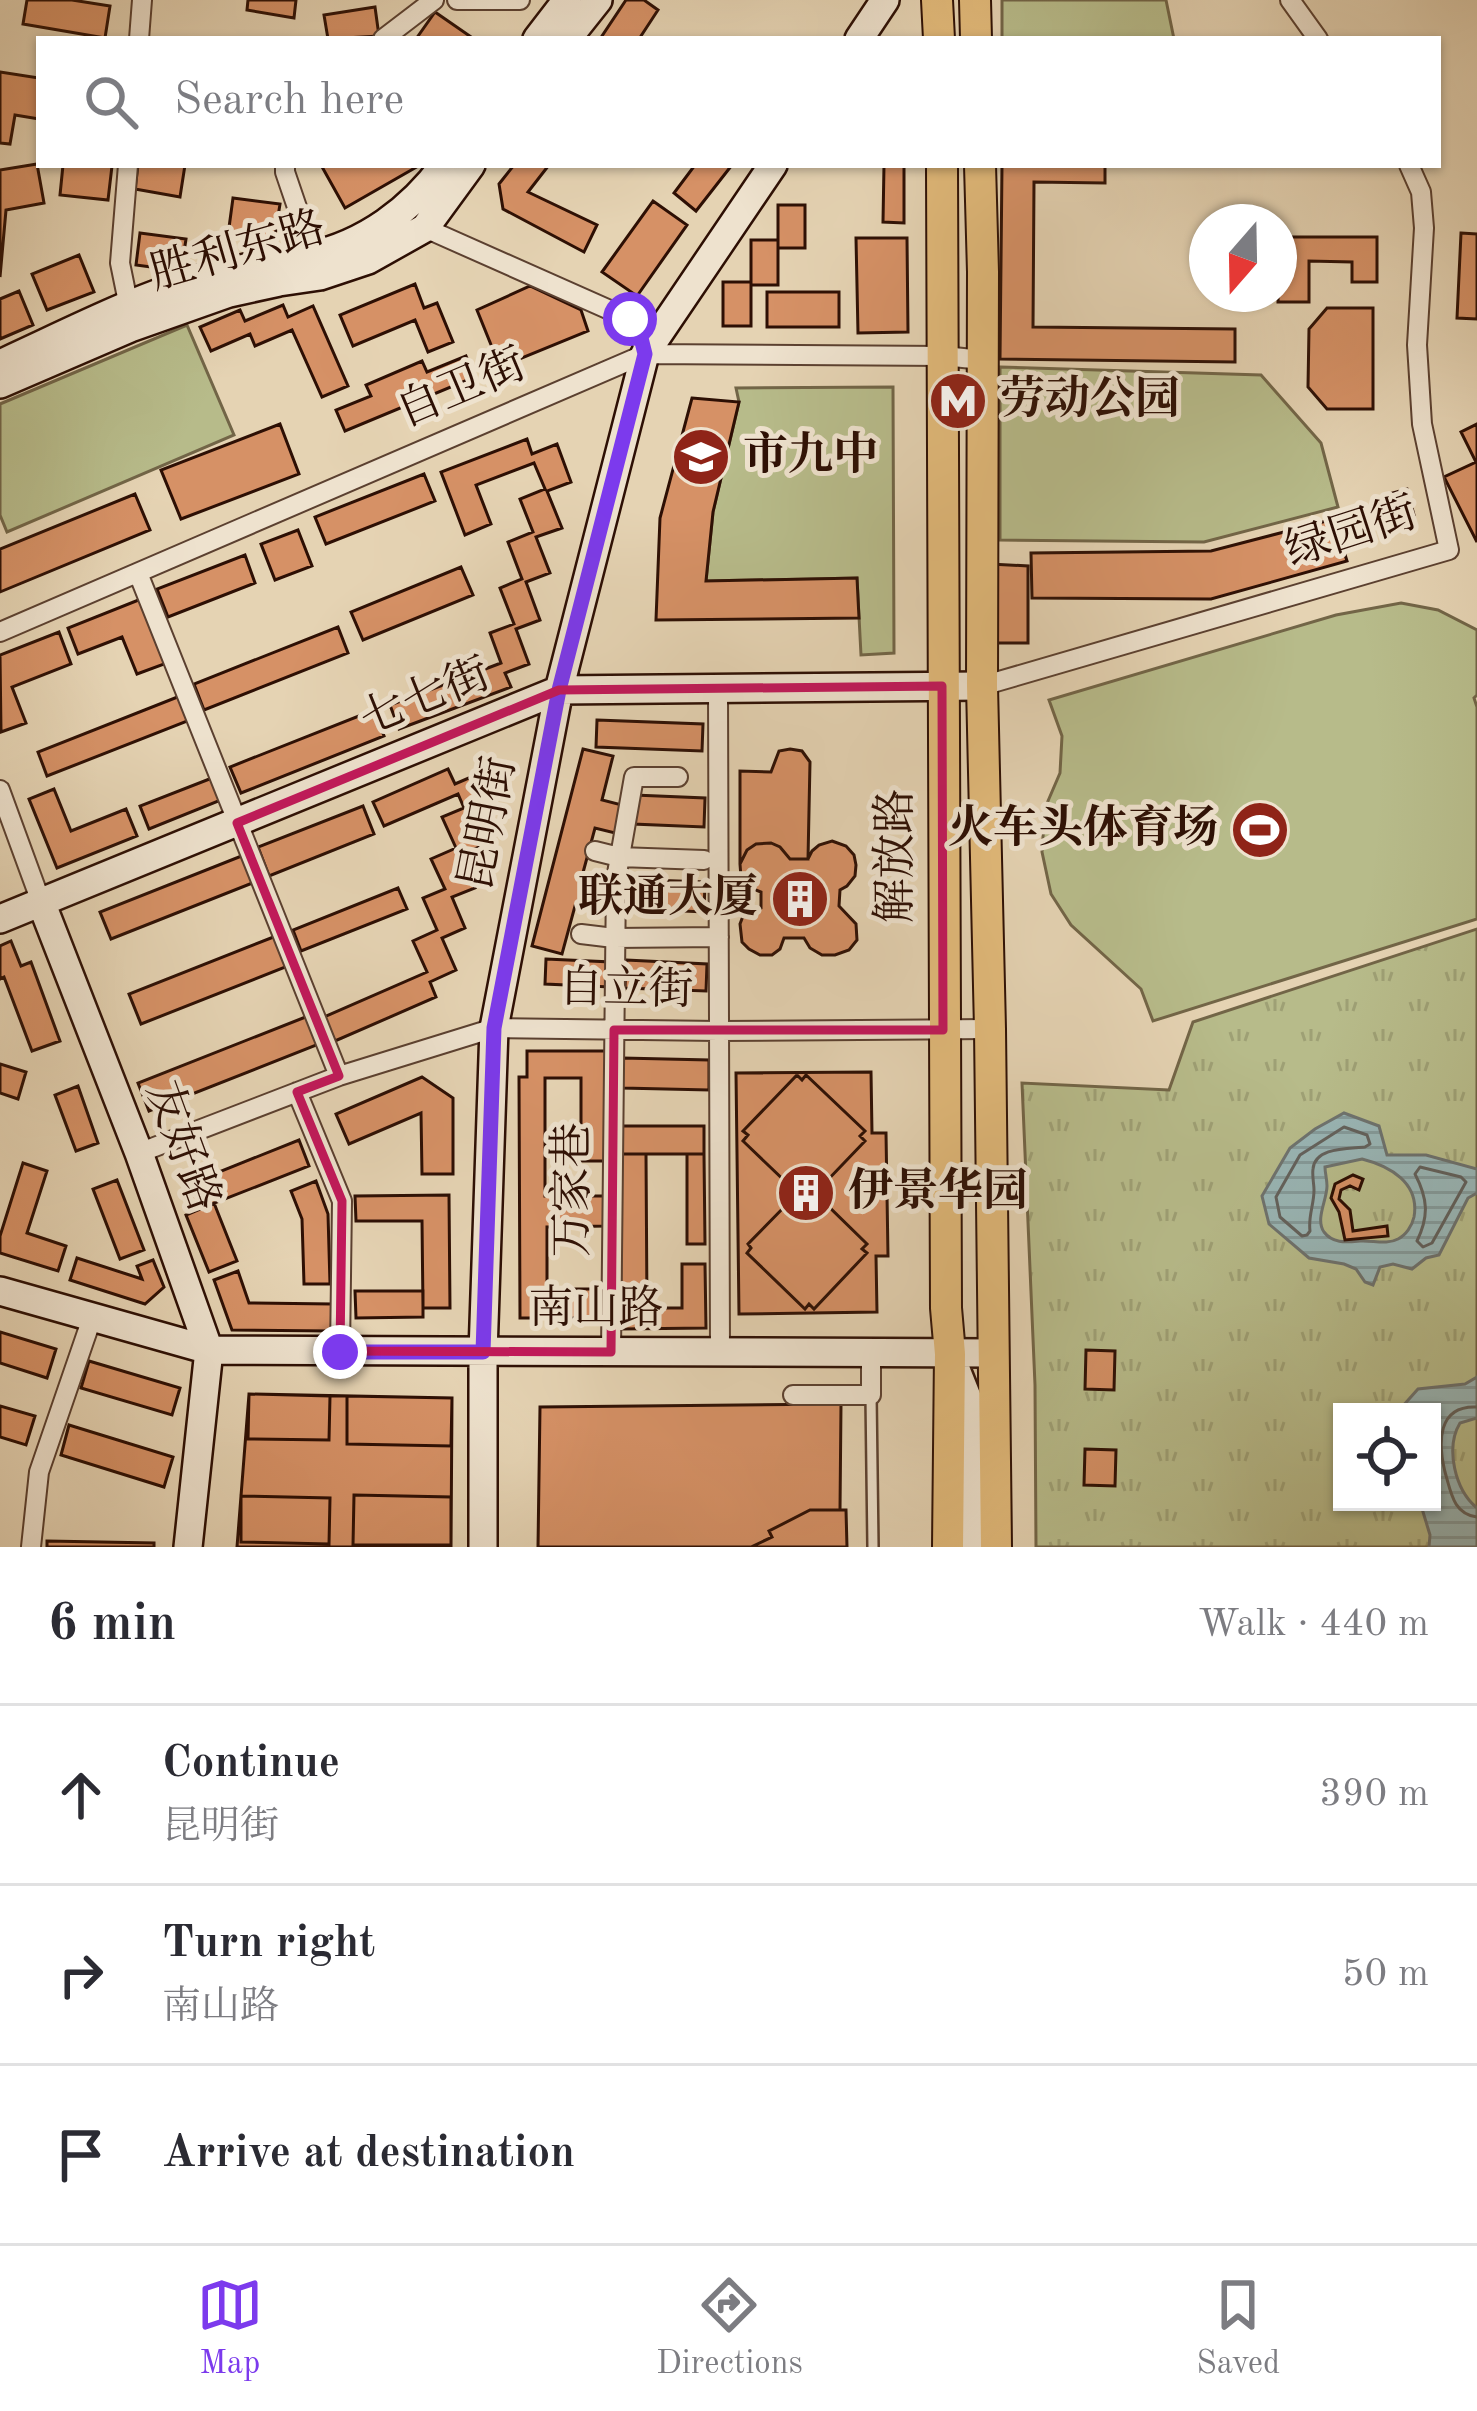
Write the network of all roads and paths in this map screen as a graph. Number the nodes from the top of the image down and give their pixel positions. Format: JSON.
{"nodes":[{"id":1,"x":142,"y":0,"type":"edge"},
{"id":2,"x":434,"y":0,"type":"edge"},
{"id":3,"x":457,"y":0,"type":"edge"},
{"id":4,"x":520,"y":0,"type":"edge"},
{"id":5,"x":567,"y":0,"type":"edge"},
{"id":6,"x":598,"y":0,"type":"edge"},
{"id":7,"x":885,"y":0,"type":"edge"},
{"id":8,"x":938,"y":0,"type":"edge"},
{"id":9,"x":975,"y":0,"type":"edge"},
{"id":10,"x":1290,"y":0,"type":"edge"},
{"id":11,"x":139,"y":36,"type":"edge"},
{"id":12,"x":387,"y":36,"type":"edge"},
{"id":13,"x":539,"y":36,"type":"edge"},
{"id":14,"x":569,"y":36,"type":"edge"},
{"id":15,"x":861,"y":36,"type":"edge"},
{"id":16,"x":939,"y":36,"type":"edge"},
{"id":17,"x":976,"y":36,"type":"edge"},
{"id":18,"x":1316,"y":36,"type":"edge"},
{"id":19,"x":128,"y":168,"type":"edge"},
{"id":20,"x":285,"y":168,"type":"edge"},
{"id":21,"x":441,"y":168,"type":"edge"},
{"id":22,"x":469,"y":168,"type":"edge"},
{"id":23,"x":771,"y":168,"type":"edge"},
{"id":24,"x":942,"y":168,"type":"edge"},
{"id":25,"x":980,"y":168,"type":"edge"},
{"id":26,"x":1410,"y":168,"type":"edge"},
{"id":27,"x":425,"y":229,"type":"junction"},
{"id":28,"x":317,"y":266,"type":"junction"},
{"id":29,"x":130,"y":317,"type":"junction"},
{"id":30,"x":645,"y":354,"type":"junction"},
{"id":31,"x":944,"y":356,"type":"junction"},
{"id":32,"x":982,"y":360,"type":"junction"},
{"id":33,"x":0,"y":364,"type":"edge"},
{"id":34,"x":0,"y":384,"type":"edge"},
{"id":35,"x":138,"y":573,"type":"junction"},
{"id":36,"x":0,"y":632,"type":"edge"},
{"id":37,"x":942,"y":686,"type":"junction"},
{"id":38,"x":982,"y":686,"type":"junction"},
{"id":39,"x":559,"y":690,"type":"junction"},
{"id":40,"x":718,"y":690,"type":"junction"},
{"id":41,"x":678,"y":777,"type":"dead end"},
{"id":42,"x":0,"y":790,"type":"edge"},
{"id":43,"x":237,"y":823,"type":"junction"},
{"id":44,"x":595,"y":850,"type":"dead end"},
{"id":45,"x":619,"y":857,"type":"junction"},
{"id":46,"x":704,"y":860,"type":"dead end"},
{"id":47,"x":41,"y":902,"type":"junction"},
{"id":48,"x":0,"y":919,"type":"edge"},
{"id":49,"x":581,"y":934,"type":"dead end"},
{"id":50,"x":719,"y":937,"type":"junction"},
{"id":51,"x":614,"y":938,"type":"junction"},
{"id":52,"x":494,"y":1028,"type":"junction"},
{"id":53,"x":990,"y":1029,"type":"junction"},
{"id":54,"x":614,"y":1030,"type":"junction"},
{"id":55,"x":943,"y":1030,"type":"junction"},
{"id":56,"x":718,"y":1031,"type":"junction"},
{"id":57,"x":339,"y":1076,"type":"junction"},
{"id":58,"x":297,"y":1092,"type":"junction"},
{"id":59,"x":139,"y":1154,"type":"junction"},
{"id":60,"x":0,"y":1291,"type":"edge"},
{"id":61,"x":92,"y":1318,"type":"junction"},
{"id":62,"x":209,"y":1350,"type":"junction"},
{"id":63,"x":340,"y":1352,"type":"junction"},
{"id":64,"x":483,"y":1352,"type":"junction"},
{"id":65,"x":611,"y":1352,"type":"junction"},
{"id":66,"x":871,"y":1353,"type":"junction"},
{"id":67,"x":720,"y":1354,"type":"junction"},
{"id":68,"x":950,"y":1354,"type":"junction"},
{"id":69,"x":994,"y":1354,"type":"junction"},
{"id":70,"x":793,"y":1395,"type":"dead end"},
{"id":71,"x":872,"y":1395,"type":"junction"},
{"id":72,"x":31,"y":1547,"type":"edge"},
{"id":73,"x":188,"y":1547,"type":"edge"},
{"id":74,"x":483,"y":1547,"type":"edge"},
{"id":75,"x":873,"y":1547,"type":"edge"},
{"id":76,"x":948,"y":1547,"type":"edge"},
{"id":77,"x":974,"y":1547,"type":"edge"},
{"id":78,"x":996,"y":1547,"type":"edge"}],
"edges":[{"from":1,"to":11,"type":"street"},
{"from":2,"to":12,"type":"street"},
{"from":3,"to":4,"type":"street"},
{"from":5,"to":13,"type":"main road"},
{"from":6,"to":14,"type":"main road"},
{"from":7,"to":15,"type":"main road"},
{"from":8,"to":16,"type":"main road"},
{"from":9,"to":17,"type":"main road"},
{"from":10,"to":18,"type":"street"},
{"from":19,"to":29,"type":"street"},
{"from":20,"to":28,"type":"street"},
{"from":21,"to":28,"type":"main road"},
{"from":22,"to":27,"type":"main road","name":"胜利东路"},
{"from":23,"to":30,"type":"main road","name":"昆明街"},
{"from":24,"to":31,"type":"main road","name":"解放路"},
{"from":25,"to":32,"type":"main road","name":"解放路"},
{"from":26,"to":38,"type":"street","name":"绿园街"},
{"from":27,"to":28,"type":"main road","name":"胜利东路"},
{"from":27,"to":30,"type":"street"},
{"from":28,"to":29,"type":"main road"},
{"from":29,"to":33,"type":"main road"},
{"from":29,"to":34,"type":"main road","name":"胜利东路"},
{"from":30,"to":31,"type":"street","name":"自卫街"},
{"from":30,"to":35,"type":"street","name":"自卫街"},
{"from":30,"to":39,"type":"main road","name":"昆明街"},
{"from":31,"to":32,"type":"street","name":"自卫街"},
{"from":31,"to":37,"type":"main road","name":"解放路"},
{"from":32,"to":38,"type":"main road","name":"解放路"},
{"from":35,"to":36,"type":"street","name":"自卫街"},
{"from":35,"to":43,"type":"street"},
{"from":37,"to":38,"type":"main road","name":"七七街"},
{"from":37,"to":40,"type":"main road","name":"七七街"},
{"from":37,"to":55,"type":"main road","name":"解放路"},
{"from":38,"to":53,"type":"main road","name":"解放路"},
{"from":39,"to":40,"type":"main road","name":"七七街"},
{"from":39,"to":43,"type":"main road","name":"七七街"},
{"from":39,"to":52,"type":"main road","name":"昆明街"},
{"from":40,"to":50,"type":"street"},
{"from":41,"to":45,"type":"street","name":"万家巷"},
{"from":42,"to":47,"type":"street","name":"友好路"},
{"from":43,"to":47,"type":"main road","name":"七七街"},
{"from":43,"to":57,"type":"street"},
{"from":44,"to":45,"type":"street"},
{"from":45,"to":46,"type":"street"},
{"from":45,"to":51,"type":"street","name":"万家巷"},
{"from":47,"to":48,"type":"main road","name":"七七街"},
{"from":47,"to":59,"type":"main road","name":"友好路"},
{"from":49,"to":51,"type":"street"},
{"from":50,"to":51,"type":"street"},
{"from":50,"to":56,"type":"street"},
{"from":51,"to":54,"type":"street","name":"万家巷"},
{"from":52,"to":54,"type":"street","name":"自立街"},
{"from":52,"to":57,"type":"street","name":"自立街"},
{"from":52,"to":64,"type":"main road","name":"昆明街"},
{"from":53,"to":55,"type":"street","name":"自立街"},
{"from":53,"to":69,"type":"main road","name":"解放路"},
{"from":54,"to":56,"type":"street","name":"自立街"},
{"from":54,"to":65,"type":"street","name":"万家巷"},
{"from":55,"to":56,"type":"street","name":"自立街"},
{"from":55,"to":68,"type":"main road","name":"解放路"},
{"from":56,"to":67,"type":"street"},
{"from":57,"to":58,"type":"street","name":"自立街"},
{"from":58,"to":59,"type":"street","name":"自立街"},
{"from":58,"to":63,"type":"street"},
{"from":59,"to":62,"type":"main road","name":"友好路"},
{"from":60,"to":61,"type":"main road","name":"南山路"},
{"from":61,"to":62,"type":"main road","name":"南山路"},
{"from":61,"to":72,"type":"street"},
{"from":62,"to":63,"type":"main road","name":"南山路"},
{"from":62,"to":73,"type":"main road","name":"友好路"},
{"from":63,"to":64,"type":"main road","name":"南山路"},
{"from":64,"to":65,"type":"main road","name":"南山路"},
{"from":64,"to":74,"type":"main road","name":"昆明街"},
{"from":65,"to":67,"type":"main road","name":"南山路"},
{"from":66,"to":67,"type":"main road","name":"南山路"},
{"from":66,"to":68,"type":"main road","name":"南山路"},
{"from":66,"to":71,"type":"street"},
{"from":68,"to":69,"type":"main road","name":"南山路"},
{"from":68,"to":76,"type":"main road","name":"解放路"},
{"from":68,"to":77,"type":"main road"},
{"from":69,"to":78,"type":"main road","name":"解放路"},
{"from":70,"to":71,"type":"street"},
{"from":71,"to":75,"type":"lane"}]}
